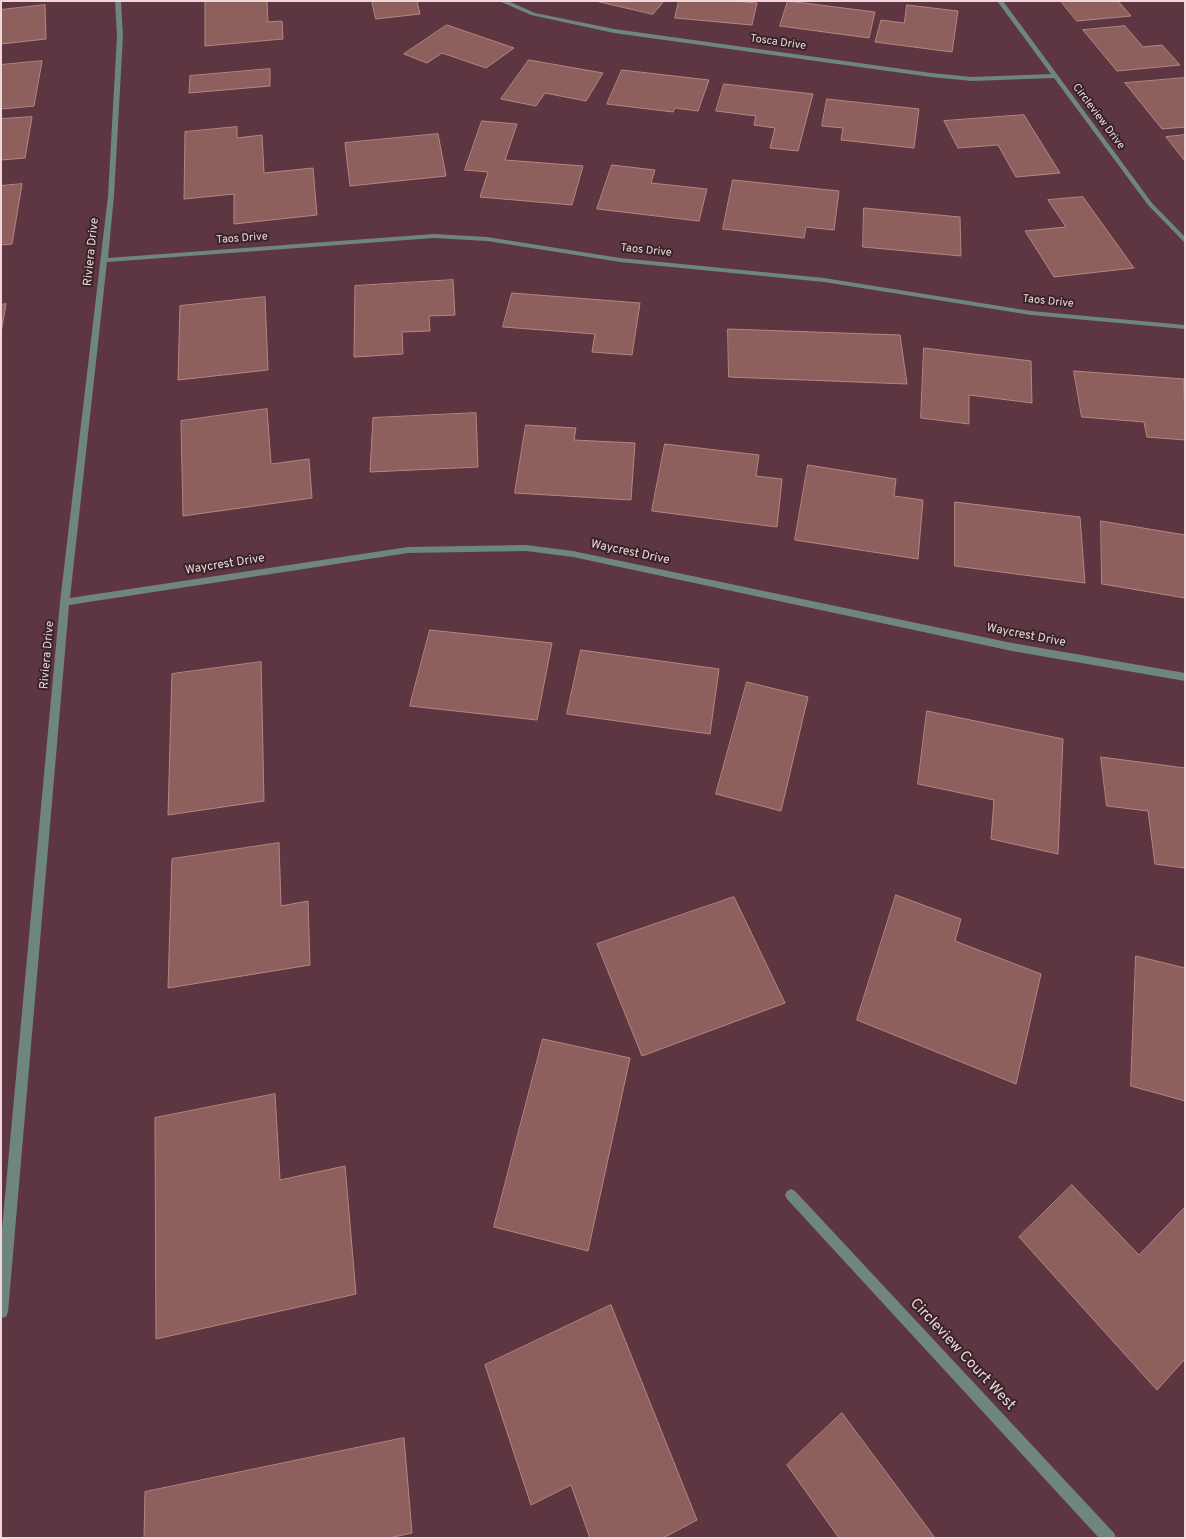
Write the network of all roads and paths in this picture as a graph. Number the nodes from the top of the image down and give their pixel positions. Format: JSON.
{"nodes":[{"id":1,"x":118,"y":1,"type":"edge"},
{"id":2,"x":502,"y":1,"type":"edge"},
{"id":3,"x":1000,"y":1,"type":"edge"},
{"id":4,"x":1055,"y":76,"type":"junction"},
{"id":5,"x":1185,"y":241,"type":"edge"},
{"id":6,"x":104,"y":260,"type":"junction"},
{"id":7,"x":1185,"y":327,"type":"edge"},
{"id":8,"x":65,"y":602,"type":"junction"},
{"id":9,"x":1185,"y":678,"type":"edge"},
{"id":10,"x":791,"y":1195,"type":"dead end"},
{"id":11,"x":1,"y":1312,"type":"edge"},
{"id":12,"x":1110,"y":1538,"type":"edge"}],
"edges":[{"from":1,"to":6,"type":"street","name":"Riviera Drive"},
{"from":2,"to":4,"type":"street","name":"Tosca Drive"},
{"from":3,"to":4,"type":"street","name":"Circleview Drive"},
{"from":4,"to":5,"type":"street","name":"Circleview Drive"},
{"from":6,"to":7,"type":"street","name":"Taos Drive"},
{"from":6,"to":8,"type":"street","name":"Riviera Drive"},
{"from":8,"to":9,"type":"street","name":"Waycrest Drive"},
{"from":8,"to":11,"type":"street","name":"Riviera Drive"},
{"from":10,"to":12,"type":"street","name":"Circleview Court West"}]}
